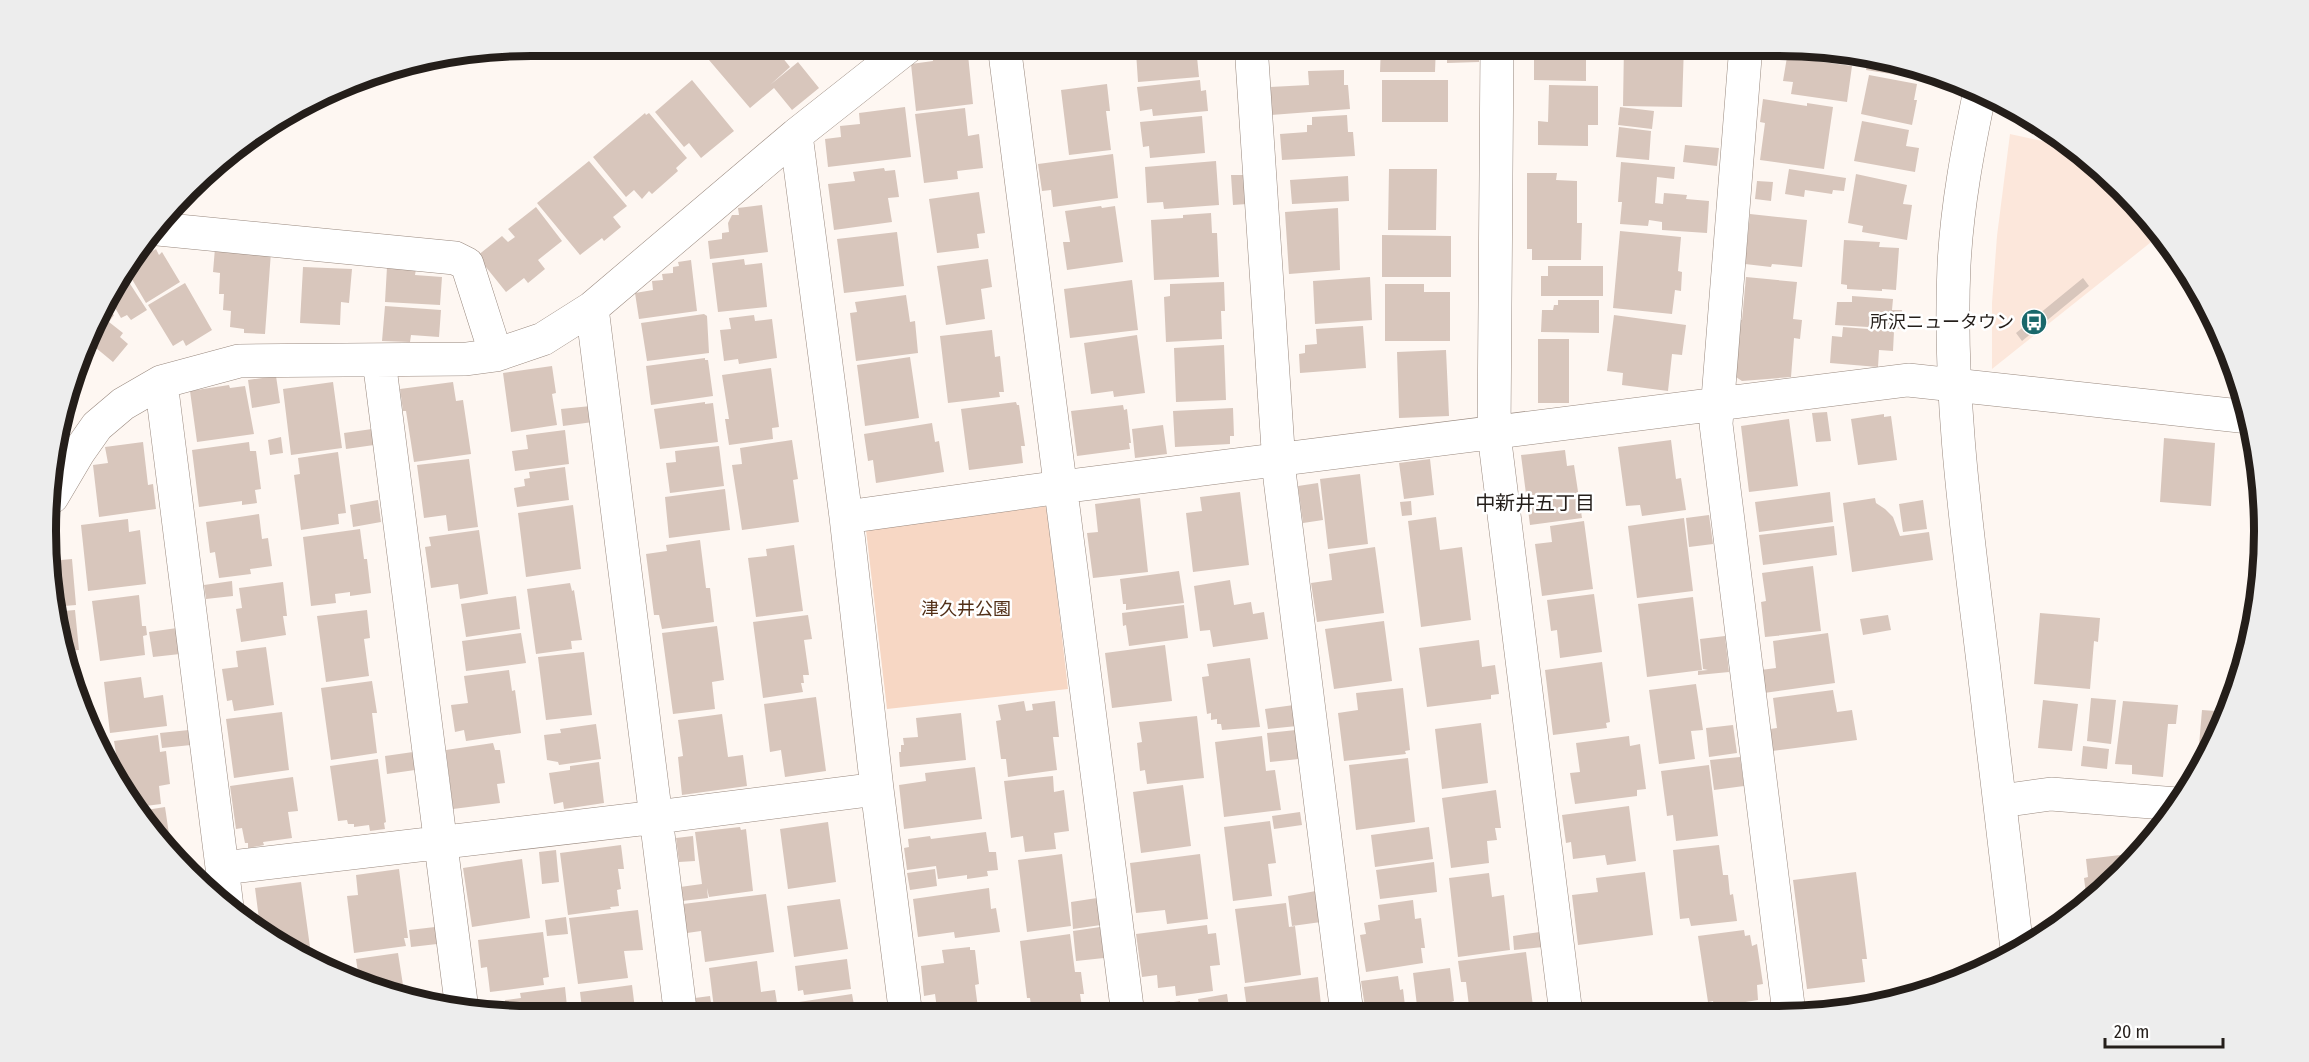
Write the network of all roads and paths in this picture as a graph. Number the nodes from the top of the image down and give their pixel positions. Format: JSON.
{"nodes":[{"id":1,"x":896,"y":56,"type":"edge"},
{"id":2,"x":1005,"y":56,"type":"edge"},
{"id":3,"x":1252,"y":56,"type":"edge"},
{"id":4,"x":1497,"y":56,"type":"edge"},
{"id":5,"x":1745,"y":56,"type":"edge"},
{"id":6,"x":1978,"y":100,"type":"edge"},
{"id":7,"x":796,"y":135,"type":"junction"},
{"id":8,"x":164,"y":230,"type":"edge"},
{"id":9,"x":592,"y":308,"type":"junction"},
{"id":10,"x":496,"y":355,"type":"junction"},
{"id":11,"x":379,"y":360,"type":"junction"},
{"id":12,"x":161,"y":382,"type":"junction"},
{"id":13,"x":1954,"y":386,"type":"junction"},
{"id":14,"x":1716,"y":405,"type":"junction"},
{"id":15,"x":2239,"y":416,"type":"edge"},
{"id":16,"x":1494,"y":434,"type":"junction"},
{"id":17,"x":1280,"y":460,"type":"junction"},
{"id":18,"x":58,"y":485,"type":"edge"},
{"id":19,"x":1061,"y":488,"type":"junction"},
{"id":20,"x":846,"y":517,"type":"junction"},
{"id":21,"x":877,"y":789,"type":"junction"},
{"id":22,"x":2001,"y":801,"type":"junction"},
{"id":23,"x":2167,"y":803,"type":"edge"},
{"id":24,"x":657,"y":817,"type":"junction"},
{"id":25,"x":441,"y":843,"type":"junction"},
{"id":26,"x":223,"y":868,"type":"junction"},
{"id":27,"x":226,"y":895,"type":"edge"},
{"id":28,"x":2016,"y":943,"type":"edge"},
{"id":29,"x":461,"y":1001,"type":"edge"},
{"id":30,"x":680,"y":1006,"type":"edge"},
{"id":31,"x":905,"y":1006,"type":"edge"},
{"id":32,"x":1127,"y":1006,"type":"edge"},
{"id":33,"x":1346,"y":1006,"type":"edge"},
{"id":34,"x":1565,"y":1006,"type":"edge"},
{"id":35,"x":1788,"y":1006,"type":"edge"}],
"edges":[{"from":1,"to":7,"type":"street"},
{"from":2,"to":19,"type":"street"},
{"from":3,"to":17,"type":"street"},
{"from":4,"to":16,"type":"street"},
{"from":5,"to":14,"type":"street"},
{"from":6,"to":13,"type":"street"},
{"from":7,"to":9,"type":"street"},
{"from":7,"to":20,"type":"street"},
{"from":8,"to":10,"type":"street"},
{"from":9,"to":10,"type":"street"},
{"from":9,"to":24,"type":"street"},
{"from":10,"to":11,"type":"street"},
{"from":11,"to":12,"type":"street"},
{"from":11,"to":25,"type":"street"},
{"from":12,"to":18,"type":"street"},
{"from":12,"to":26,"type":"street"},
{"from":13,"to":14,"type":"street"},
{"from":13,"to":15,"type":"street"},
{"from":13,"to":22,"type":"street"},
{"from":14,"to":16,"type":"street"},
{"from":14,"to":35,"type":"street"},
{"from":16,"to":17,"type":"street"},
{"from":16,"to":34,"type":"street"},
{"from":17,"to":19,"type":"street"},
{"from":17,"to":33,"type":"street"},
{"from":19,"to":20,"type":"street"},
{"from":19,"to":32,"type":"street"},
{"from":20,"to":21,"type":"street"},
{"from":21,"to":24,"type":"street"},
{"from":21,"to":31,"type":"street"},
{"from":22,"to":23,"type":"street"},
{"from":22,"to":28,"type":"street"},
{"from":24,"to":25,"type":"street"},
{"from":24,"to":30,"type":"street"},
{"from":25,"to":26,"type":"street"},
{"from":25,"to":29,"type":"street"},
{"from":26,"to":27,"type":"street"}]}
